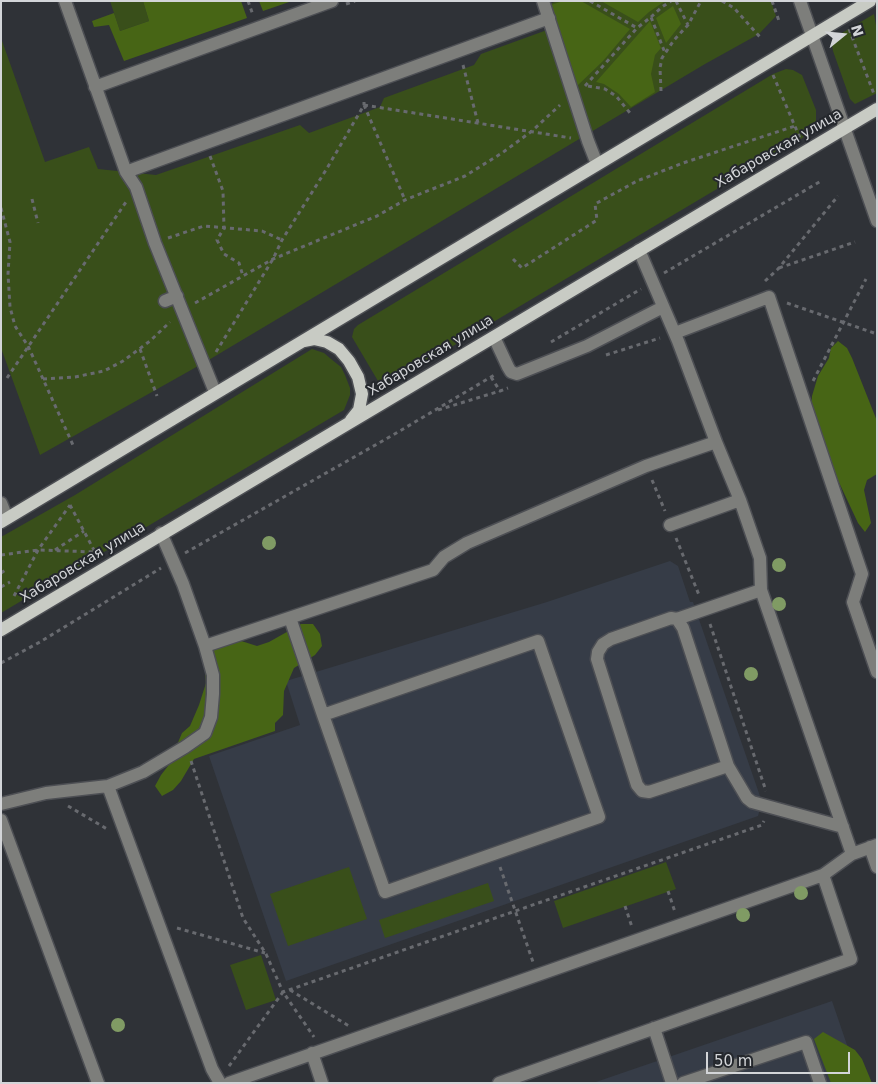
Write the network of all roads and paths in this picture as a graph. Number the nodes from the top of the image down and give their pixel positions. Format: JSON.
{"nodes":[{"id":1,"x":66,"y":1,"type":"edge"},
{"id":2,"x":332,"y":1,"type":"edge"},
{"id":3,"x":543,"y":1,"type":"edge"},
{"id":4,"x":590,"y":1,"type":"edge"},
{"id":5,"x":672,"y":1,"type":"edge"},
{"id":6,"x":676,"y":1,"type":"edge"},
{"id":7,"x":701,"y":1,"type":"edge"},
{"id":8,"x":722,"y":1,"type":"edge"},
{"id":9,"x":772,"y":1,"type":"edge"},
{"id":10,"x":800,"y":1,"type":"edge"},
{"id":11,"x":870,"y":1,"type":"edge"},
{"id":12,"x":651,"y":17,"type":"junction"},
{"id":13,"x":549,"y":18,"type":"junction"},
{"id":14,"x":779,"y":21,"type":"dead end"},
{"id":15,"x":688,"y":25,"type":"junction"},
{"id":16,"x":637,"y":28,"type":"junction"},
{"id":17,"x":849,"y":29,"type":"dead end"},
{"id":18,"x":812,"y":36,"type":"junction"},
{"id":19,"x":760,"y":37,"type":"dead end"},
{"id":20,"x":459,"y":51,"type":"junction"},
{"id":21,"x":665,"y":53,"type":"junction"},
{"id":22,"x":773,"y":74,"type":"dead end"},
{"id":23,"x":364,"y":85,"type":"junction"},
{"id":24,"x":587,"y":86,"type":"junction"},
{"id":25,"x":96,"y":87,"type":"junction"},
{"id":26,"x":661,"y":91,"type":"dead end"},
{"id":27,"x":572,"y":94,"type":"junction"},
{"id":28,"x":874,"y":94,"type":"dead end"},
{"id":29,"x":364,"y":105,"type":"junction"},
{"id":30,"x":877,"y":109,"type":"edge"},
{"id":31,"x":630,"y":112,"type":"dead end"},
{"id":32,"x":478,"y":122,"type":"junction"},
{"id":33,"x":794,"y":126,"type":"junction"},
{"id":34,"x":844,"y":129,"type":"junction"},
{"id":35,"x":532,"y":131,"type":"junction"},
{"id":36,"x":801,"y":139,"type":"dead end"},
{"id":37,"x":588,"y":141,"type":"junction"},
{"id":38,"x":205,"y":143,"type":"junction"},
{"id":39,"x":597,"y":164,"type":"junction"},
{"id":40,"x":126,"y":172,"type":"junction"},
{"id":41,"x":821,"y":181,"type":"dead end"},
{"id":42,"x":136,"y":187,"type":"junction"},
{"id":43,"x":838,"y":196,"type":"dead end"},
{"id":44,"x":32,"y":199,"type":"dead end"},
{"id":45,"x":405,"y":200,"type":"junction"},
{"id":46,"x":1,"y":208,"type":"edge"},
{"id":47,"x":877,"y":221,"type":"edge"},
{"id":48,"x":38,"y":223,"type":"dead end"},
{"id":49,"x":224,"y":228,"type":"junction"},
{"id":50,"x":282,"y":240,"type":"junction"},
{"id":51,"x":155,"y":242,"type":"junction"},
{"id":52,"x":855,"y":242,"type":"dead end"},
{"id":53,"x":639,"y":250,"type":"junction"},
{"id":54,"x":273,"y":259,"type":"junction"},
{"id":55,"x":513,"y":259,"type":"dead end"},
{"id":56,"x":778,"y":269,"type":"junction"},
{"id":57,"x":243,"y":276,"type":"junction"},
{"id":58,"x":652,"y":280,"type":"junction"},
{"id":59,"x":866,"y":280,"type":"dead end"},
{"id":60,"x":769,"y":297,"type":"junction"},
{"id":61,"x":664,"y":307,"type":"junction"},
{"id":62,"x":182,"y":310,"type":"junction"},
{"id":63,"x":844,"y":323,"type":"junction"},
{"id":64,"x":675,"y":332,"type":"junction"},
{"id":65,"x":877,"y":334,"type":"edge"},
{"id":66,"x":494,"y":336,"type":"junction"},
{"id":67,"x":299,"y":342,"type":"junction"},
{"id":68,"x":550,"y":343,"type":"dead end"},
{"id":69,"x":28,"y":346,"type":"junction"},
{"id":70,"x":140,"y":349,"type":"junction"},
{"id":71,"x":508,"y":367,"type":"junction"},
{"id":72,"x":206,"y":368,"type":"junction"},
{"id":73,"x":7,"y":378,"type":"dead end"},
{"id":74,"x":43,"y":379,"type":"junction"},
{"id":75,"x":500,"y":391,"type":"dead end"},
{"id":76,"x":215,"y":392,"type":"junction"},
{"id":77,"x":157,"y":396,"type":"dead end"},
{"id":78,"x":804,"y":399,"type":"junction"},
{"id":79,"x":434,"y":411,"type":"junction"},
{"id":80,"x":347,"y":423,"type":"junction"},
{"id":81,"x":716,"y":442,"type":"junction"},
{"id":82,"x":73,"y":445,"type":"dead end"},
{"id":83,"x":646,"y":466,"type":"junction"},
{"id":84,"x":67,"y":500,"type":"dead end"},
{"id":85,"x":740,"y":500,"type":"junction"},
{"id":86,"x":1,"y":503,"type":"edge"},
{"id":87,"x":70,"y":505,"type":"junction"},
{"id":88,"x":4,"y":520,"type":"edge"},
{"id":89,"x":670,"y":525,"type":"junction"},
{"id":90,"x":84,"y":531,"type":"junction"},
{"id":91,"x":161,"y":534,"type":"junction"},
{"id":92,"x":38,"y":550,"type":"junction"},
{"id":93,"x":53,"y":550,"type":"junction"},
{"id":94,"x":1,"y":554,"type":"edge"},
{"id":95,"x":174,"y":560,"type":"junction"},
{"id":96,"x":7,"y":569,"type":"dead end"},
{"id":97,"x":1,"y":573,"type":"edge"},
{"id":98,"x":10,"y":582,"type":"dead end"},
{"id":99,"x":1,"y":587,"type":"edge"},
{"id":100,"x":761,"y":590,"type":"junction"},
{"id":101,"x":14,"y":596,"type":"dead end"},
{"id":102,"x":704,"y":609,"type":"junction"},
{"id":103,"x":290,"y":618,"type":"junction"},
{"id":104,"x":677,"y":619,"type":"junction"},
{"id":105,"x":1,"y":630,"type":"edge"},
{"id":106,"x":205,"y":646,"type":"junction"},
{"id":107,"x":1,"y":663,"type":"edge"},
{"id":108,"x":877,"y":672,"type":"edge"},
{"id":109,"x":324,"y":715,"type":"junction"},
{"id":110,"x":185,"y":747,"type":"junction"},
{"id":111,"x":728,"y":766,"type":"junction"},
{"id":112,"x":108,"y":786,"type":"junction"},
{"id":113,"x":46,"y":793,"type":"junction"},
{"id":114,"x":1,"y":804,"type":"edge"},
{"id":115,"x":767,"y":807,"type":"junction"},
{"id":116,"x":1,"y":820,"type":"edge"},
{"id":117,"x":842,"y":827,"type":"junction"},
{"id":118,"x":128,"y":842,"type":"junction"},
{"id":119,"x":873,"y":846,"type":"edge"},
{"id":120,"x":496,"y":853,"type":"junction"},
{"id":121,"x":852,"y":854,"type":"junction"},
{"id":122,"x":877,"y":867,"type":"edge"},
{"id":123,"x":822,"y":875,"type":"junction"},
{"id":124,"x":668,"y":891,"type":"dead end"},
{"id":125,"x":625,"y":906,"type":"dead end"},
{"id":126,"x":516,"y":910,"type":"junction"},
{"id":127,"x":158,"y":923,"type":"junction"},
{"id":128,"x":680,"y":925,"type":"junction"},
{"id":129,"x":636,"y":940,"type":"junction"},
{"id":130,"x":266,"y":954,"type":"junction"},
{"id":131,"x":537,"y":975,"type":"junction"},
{"id":132,"x":289,"y":990,"type":"junction"},
{"id":133,"x":283,"y":992,"type":"junction"},
{"id":134,"x":654,"y":1028,"type":"junction"},
{"id":135,"x":365,"y":1035,"type":"junction"},
{"id":136,"x":317,"y":1052,"type":"junction"},
{"id":137,"x":223,"y":1082,"type":"edge"},
{"id":138,"x":98,"y":1083,"type":"edge"},
{"id":139,"x":322,"y":1083,"type":"edge"},
{"id":140,"x":499,"y":1083,"type":"edge"},
{"id":141,"x":672,"y":1083,"type":"edge"},
{"id":142,"x":683,"y":1083,"type":"edge"},
{"id":143,"x":820,"y":1083,"type":"edge"}],
"edges":[{"from":1,"to":25,"type":"street"},
{"from":2,"to":25,"type":"street"},
{"from":3,"to":13,"type":"street"},
{"from":4,"to":16,"type":"path"},
{"from":5,"to":12,"type":"path"},
{"from":6,"to":15,"type":"path"},
{"from":7,"to":15,"type":"path"},
{"from":8,"to":19,"type":"path"},
{"from":9,"to":14,"type":"path"},
{"from":10,"to":18,"type":"street"},
{"from":11,"to":18,"type":"main road"},
{"from":12,"to":16,"type":"path"},
{"from":12,"to":21,"type":"path"},
{"from":13,"to":20,"type":"street"},
{"from":13,"to":27,"type":"street"},
{"from":15,"to":21,"type":"path"},
{"from":16,"to":24,"type":"path"},
{"from":17,"to":28,"type":"path"},
{"from":18,"to":34,"type":"street"},
{"from":18,"to":39,"type":"main road"},
{"from":20,"to":23,"type":"street"},
{"from":20,"to":32,"type":"path"},
{"from":21,"to":26,"type":"path"},
{"from":22,"to":33,"type":"path"},
{"from":23,"to":29,"type":"path"},
{"from":23,"to":38,"type":"street"},
{"from":24,"to":27,"type":"path"},
{"from":24,"to":31,"type":"path"},
{"from":25,"to":40,"type":"street"},
{"from":27,"to":35,"type":"path"},
{"from":27,"to":37,"type":"street"},
{"from":29,"to":32,"type":"path"},
{"from":29,"to":45,"type":"path"},
{"from":29,"to":50,"type":"path"},
{"from":30,"to":34,"type":"main road","name":"Хабаровская улица"},
{"from":32,"to":35,"type":"path"},
{"from":33,"to":36,"type":"path"},
{"from":33,"to":55,"type":"path"},
{"from":34,"to":47,"type":"street"},
{"from":34,"to":53,"type":"main road","name":"Хабаровская улица"},
{"from":35,"to":37,"type":"path"},
{"from":35,"to":45,"type":"path"},
{"from":37,"to":39,"type":"street"},
{"from":38,"to":40,"type":"street"},
{"from":38,"to":49,"type":"path"},
{"from":39,"to":67,"type":"main road"},
{"from":40,"to":42,"type":"street"},
{"from":41,"to":58,"type":"path"},
{"from":42,"to":51,"type":"street"},
{"from":42,"to":69,"type":"path"},
{"from":43,"to":56,"type":"path"},
{"from":44,"to":48,"type":"path"},
{"from":45,"to":54,"type":"path"},
{"from":46,"to":69,"type":"path"},
{"from":49,"to":50,"type":"path"},
{"from":49,"to":51,"type":"path"},
{"from":49,"to":57,"type":"path"},
{"from":50,"to":54,"type":"path"},
{"from":51,"to":62,"type":"street"},
{"from":52,"to":56,"type":"path"},
{"from":53,"to":58,"type":"street"},
{"from":53,"to":66,"type":"main road","name":"Хабаровская улица"},
{"from":54,"to":57,"type":"path"},
{"from":54,"to":72,"type":"path"},
{"from":56,"to":60,"type":"path"},
{"from":57,"to":62,"type":"path"},
{"from":58,"to":61,"type":"street"},
{"from":58,"to":68,"type":"path"},
{"from":59,"to":63,"type":"path"},
{"from":60,"to":63,"type":"path"},
{"from":60,"to":64,"type":"street"},
{"from":60,"to":78,"type":"street"},
{"from":61,"to":64,"type":"street"},
{"from":61,"to":71,"type":"street"},
{"from":62,"to":70,"type":"path"},
{"from":62,"to":72,"type":"street"},
{"from":63,"to":65,"type":"path"},
{"from":63,"to":78,"type":"path"},
{"from":64,"to":81,"type":"street"},
{"from":66,"to":71,"type":"street"},
{"from":66,"to":80,"type":"main road","name":"Хабаровская улица"},
{"from":67,"to":76,"type":"main road"},
{"from":67,"to":80,"type":"main road"},
{"from":69,"to":73,"type":"path"},
{"from":69,"to":74,"type":"path"},
{"from":70,"to":74,"type":"path"},
{"from":70,"to":77,"type":"path"},
{"from":71,"to":79,"type":"path"},
{"from":72,"to":76,"type":"street"},
{"from":74,"to":82,"type":"path"},
{"from":75,"to":79,"type":"path"},
{"from":76,"to":88,"type":"main road"},
{"from":78,"to":108,"type":"street"},
{"from":79,"to":95,"type":"path"},
{"from":80,"to":91,"type":"main road","name":"Хабаровская улица"},
{"from":81,"to":83,"type":"street"},
{"from":81,"to":85,"type":"street"},
{"from":83,"to":89,"type":"path"},
{"from":83,"to":103,"type":"street"},
{"from":84,"to":87,"type":"path"},
{"from":85,"to":89,"type":"street"},
{"from":85,"to":100,"type":"street"},
{"from":86,"to":88,"type":"street"},
{"from":87,"to":90,"type":"path"},
{"from":87,"to":92,"type":"path"},
{"from":89,"to":102,"type":"path"},
{"from":90,"to":93,"type":"path"},
{"from":90,"to":93,"type":"path"},
{"from":91,"to":95,"type":"street"},
{"from":91,"to":105,"type":"main road","name":"Хабаровская улица"},
{"from":92,"to":93,"type":"path"},
{"from":92,"to":94,"type":"path"},
{"from":92,"to":101,"type":"path"},
{"from":95,"to":106,"type":"street"},
{"from":95,"to":107,"type":"path"},
{"from":96,"to":97,"type":"path"},
{"from":98,"to":99,"type":"path"},
{"from":100,"to":102,"type":"street"},
{"from":100,"to":117,"type":"street"},
{"from":102,"to":104,"type":"street"},
{"from":102,"to":115,"type":"path"},
{"from":103,"to":106,"type":"street"},
{"from":103,"to":109,"type":"street"},
{"from":104,"to":111,"type":"street"},
{"from":104,"to":111,"type":"street"},
{"from":106,"to":110,"type":"street"},
{"from":109,"to":120,"type":"street"},
{"from":109,"to":120,"type":"street"},
{"from":110,"to":112,"type":"street"},
{"from":110,"to":130,"type":"path"},
{"from":111,"to":115,"type":"street"},
{"from":112,"to":113,"type":"street"},
{"from":112,"to":118,"type":"street"},
{"from":113,"to":114,"type":"street"},
{"from":113,"to":118,"type":"path"},
{"from":115,"to":117,"type":"street"},
{"from":115,"to":126,"type":"path"},
{"from":116,"to":138,"type":"street"},
{"from":117,"to":121,"type":"street"},
{"from":118,"to":127,"type":"street"},
{"from":119,"to":121,"type":"street"},
{"from":119,"to":122,"type":"street"},
{"from":120,"to":126,"type":"path"},
{"from":121,"to":123,"type":"street"},
{"from":123,"to":128,"type":"street"},
{"from":123,"to":134,"type":"street"},
{"from":124,"to":128,"type":"path"},
{"from":125,"to":129,"type":"path"},
{"from":126,"to":131,"type":"path"},
{"from":126,"to":132,"type":"path"},
{"from":127,"to":130,"type":"path"},
{"from":127,"to":137,"type":"street"},
{"from":128,"to":129,"type":"street"},
{"from":129,"to":131,"type":"street"},
{"from":130,"to":133,"type":"path"},
{"from":131,"to":135,"type":"street"},
{"from":132,"to":133,"type":"path"},
{"from":132,"to":135,"type":"path"},
{"from":133,"to":136,"type":"path"},
{"from":133,"to":137,"type":"path"},
{"from":134,"to":140,"type":"street"},
{"from":134,"to":141,"type":"street"},
{"from":135,"to":136,"type":"street"},
{"from":136,"to":137,"type":"street"},
{"from":136,"to":139,"type":"street"},
{"from":142,"to":143,"type":"street"}]}
